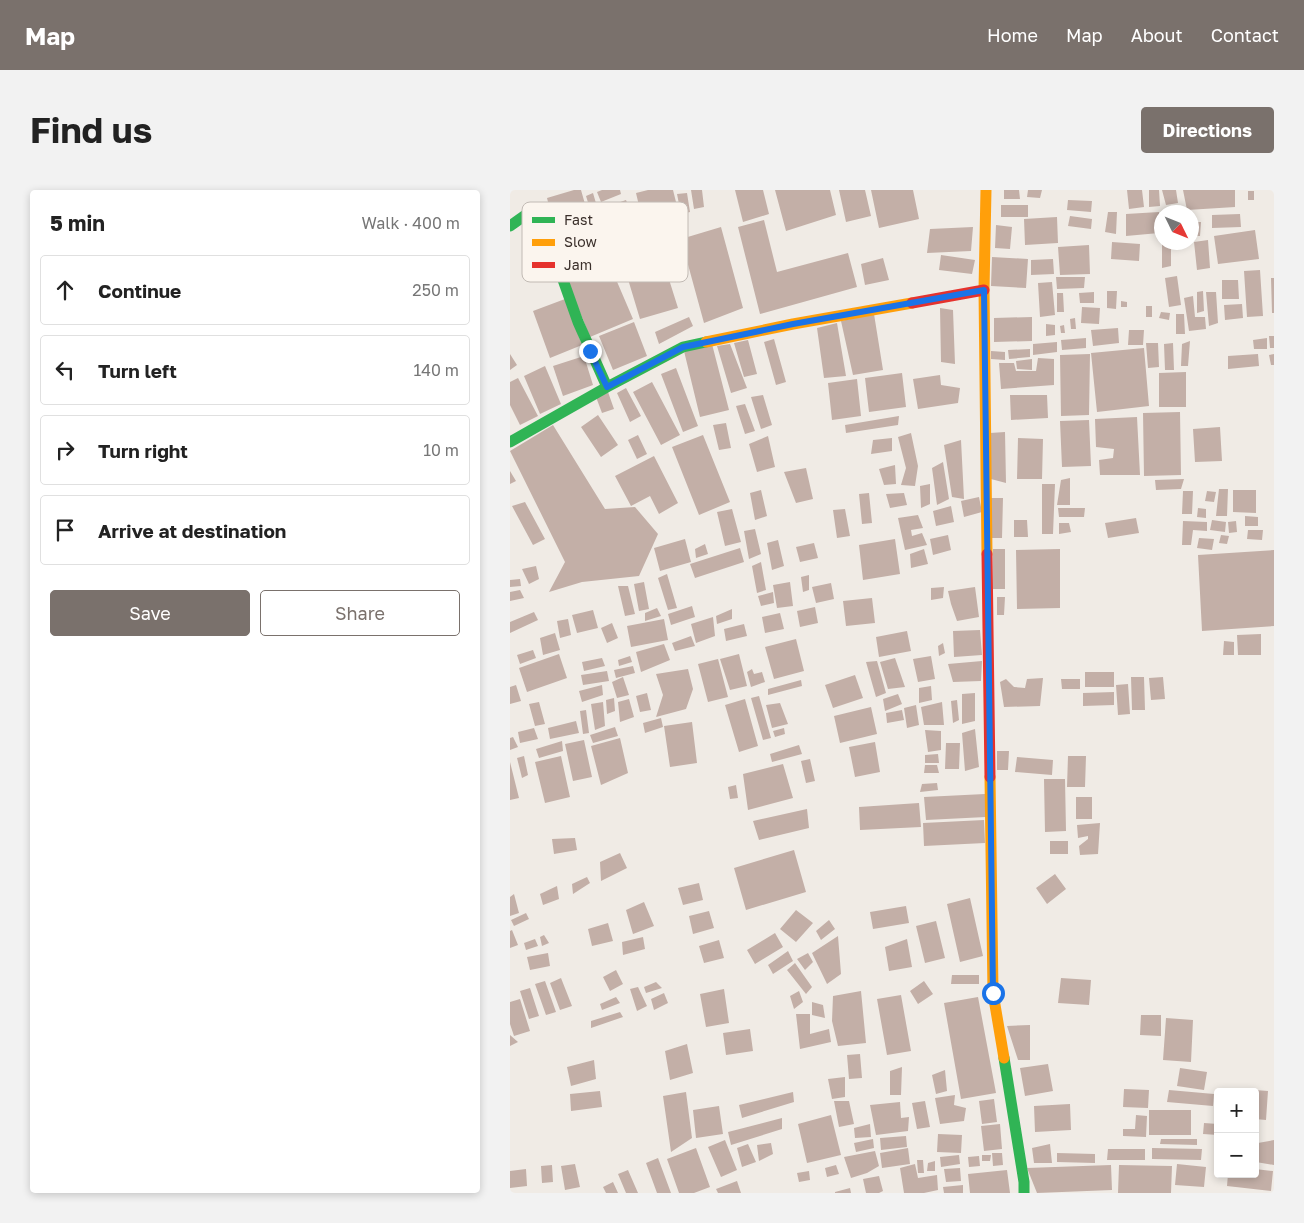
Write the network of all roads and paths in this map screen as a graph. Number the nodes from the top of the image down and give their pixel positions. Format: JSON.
{"nodes":[{"id":1,"x":986,"y":190,"type":"edge"},
{"id":2,"x":522,"y":218,"type":"edge"},
{"id":3,"x":510,"y":226,"type":"edge"},
{"id":4,"x":564,"y":282,"type":"edge"},
{"id":5,"x":984,"y":290,"type":"junction"},
{"id":6,"x":607,"y":387,"type":"junction"},
{"id":7,"x":510,"y":442,"type":"edge"},
{"id":8,"x":1024,"y":1193,"type":"edge"}],
"edges":[{"from":1,"to":5,"type":"street"},
{"from":2,"to":3,"type":"street"},
{"from":4,"to":6,"type":"street"},
{"from":5,"to":6,"type":"street"},
{"from":5,"to":8,"type":"street"},
{"from":6,"to":7,"type":"street"}]}
